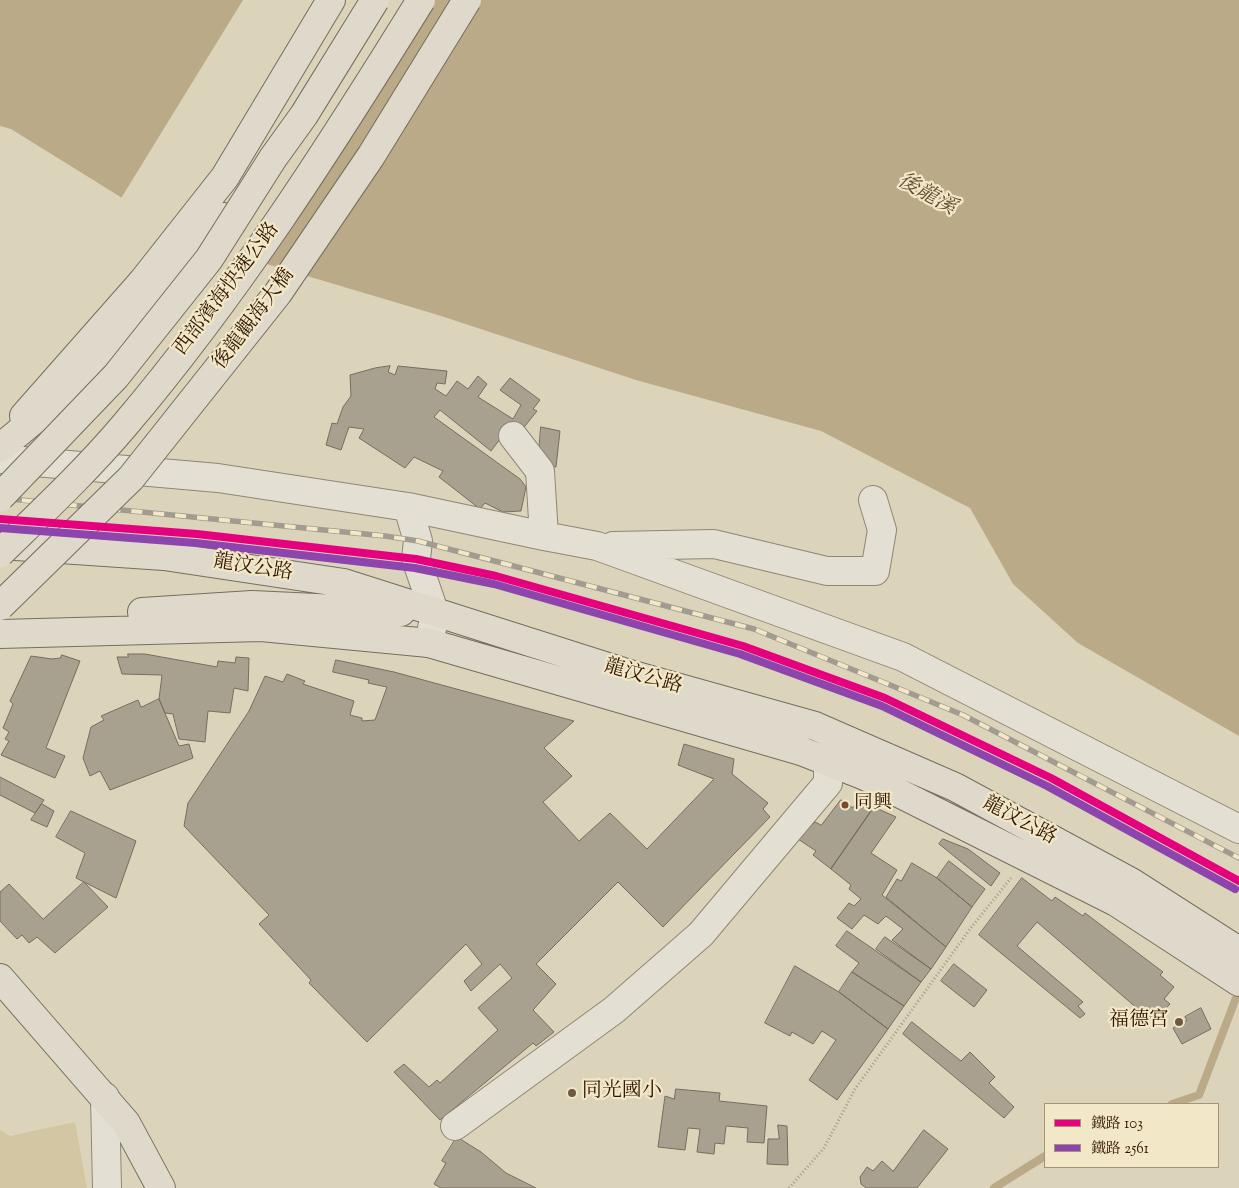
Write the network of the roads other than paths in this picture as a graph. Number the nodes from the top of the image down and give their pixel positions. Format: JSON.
{"nodes":[{"id":1,"x":331,"y":0,"type":"edge"},
{"id":2,"x":375,"y":0,"type":"edge"},
{"id":3,"x":420,"y":0,"type":"edge"},
{"id":4,"x":466,"y":0,"type":"edge"},
{"id":5,"x":272,"y":158,"type":"junction"},
{"id":6,"x":514,"y":436,"type":"dead end"},
{"id":7,"x":0,"y":443,"type":"edge"},
{"id":8,"x":0,"y":448,"type":"edge"},
{"id":9,"x":0,"y":459,"type":"edge"},
{"id":10,"x":64,"y":491,"type":"junction"},
{"id":11,"x":0,"y":497,"type":"edge"},
{"id":12,"x":872,"y":500,"type":"dead end"},
{"id":13,"x":408,"y":507,"type":"junction"},
{"id":14,"x":544,"y":536,"type":"junction"},
{"id":15,"x":0,"y":545,"type":"edge"},
{"id":16,"x":596,"y":546,"type":"junction"},
{"id":17,"x":0,"y":553,"type":"edge"},
{"id":18,"x":0,"y":567,"type":"edge"},
{"id":19,"x":0,"y":606,"type":"edge"},
{"id":20,"x":435,"y":614,"type":"junction"},
{"id":21,"x":5,"y":631,"type":"edge"},
{"id":22,"x":429,"y":644,"type":"junction"},
{"id":23,"x":838,"y":735,"type":"junction"},
{"id":24,"x":828,"y":762,"type":"junction"},
{"id":25,"x":1239,"y":829,"type":"edge"},
{"id":26,"x":1239,"y":951,"type":"edge"},
{"id":27,"x":0,"y":978,"type":"edge"},
{"id":28,"x":1239,"y":982,"type":"edge"},
{"id":29,"x":105,"y":1097,"type":"junction"},
{"id":30,"x":455,"y":1126,"type":"dead end"},
{"id":31,"x":107,"y":1188,"type":"edge"},
{"id":32,"x":161,"y":1188,"type":"edge"}],
"edges":[{"from":1,"to":7,"type":"main road"},
{"from":2,"to":5,"type":"main road","name":"西部濱海快速公路","bridge":true},
{"from":3,"to":10,"type":"main road","name":"西部濱海快速公路","bridge":true},
{"from":4,"to":19,"type":"main road","name":"後龍觀海大橋","bridge":true},
{"from":5,"to":8,"type":"main road","bridge":true},
{"from":5,"to":11,"type":"main road","name":"西部濱海快速公路","bridge":true},
{"from":6,"to":14,"type":"lane"},
{"from":9,"to":13,"type":"lane"},
{"from":10,"to":17,"type":"main road","name":"西部濱海快速公路","bridge":true},
{"from":10,"to":18,"type":"main road","bridge":true},
{"from":12,"to":16,"type":"lane"},
{"from":13,"to":14,"type":"lane"},
{"from":13,"to":20,"type":"lane"},
{"from":14,"to":16,"type":"lane"},
{"from":15,"to":20,"type":"main road","name":"龍汶公路"},
{"from":16,"to":25,"type":"lane"},
{"from":20,"to":21,"type":"main road"},
{"from":20,"to":22,"type":"lane"},
{"from":20,"to":23,"type":"main road","name":"龍汶公路"},
{"from":21,"to":22,"type":"main road","name":"龍汶公路"},
{"from":22,"to":24,"type":"main road","name":"龍汶公路"},
{"from":23,"to":24,"type":"lane"},
{"from":23,"to":26,"type":"main road","name":"龍汶公路"},
{"from":24,"to":28,"type":"main road","name":"龍汶公路"},
{"from":24,"to":30,"type":"lane"},
{"from":27,"to":29,"type":"main road"},
{"from":29,"to":31,"type":"lane"},
{"from":29,"to":32,"type":"main road"}]}
